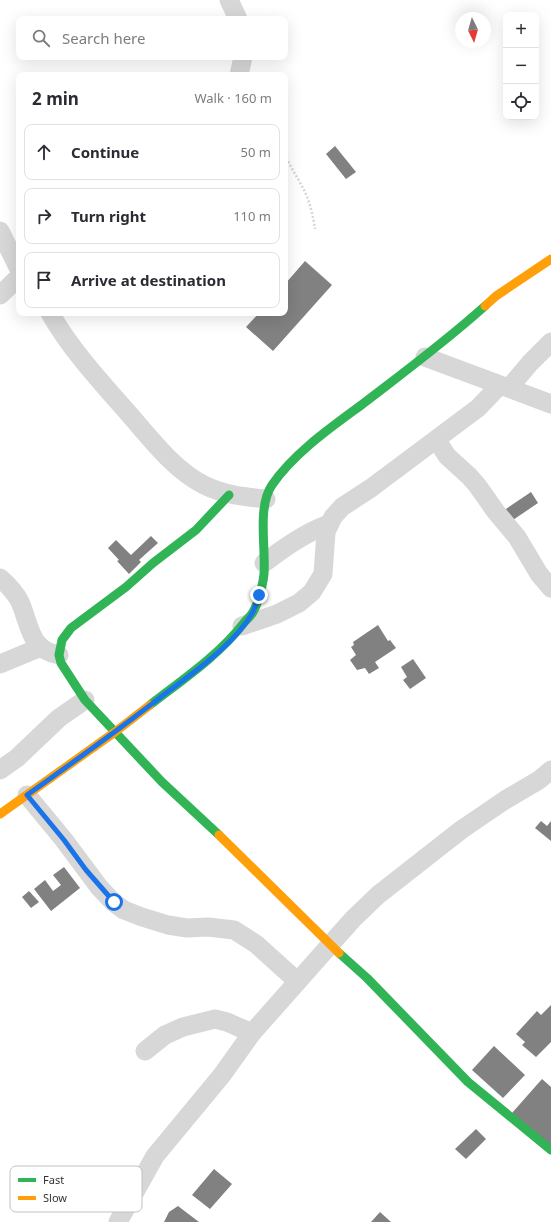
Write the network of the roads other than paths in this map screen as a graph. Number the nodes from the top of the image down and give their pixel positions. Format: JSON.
{"nodes":[{"id":1,"x":229,"y":0,"type":"edge"},
{"id":2,"x":237,"y":16,"type":"edge"},
{"id":3,"x":242,"y":60,"type":"edge"},
{"id":4,"x":240,"y":72,"type":"edge"},
{"id":5,"x":0,"y":231,"type":"edge"},
{"id":6,"x":551,"y":259,"type":"edge"},
{"id":7,"x":16,"y":263,"type":"edge"},
{"id":8,"x":16,"y":280,"type":"edge"},
{"id":9,"x":0,"y":295,"type":"edge"},
{"id":10,"x":52,"y":316,"type":"edge"},
{"id":11,"x":551,"y":342,"type":"edge"},
{"id":12,"x":425,"y":357,"type":"junction"},
{"id":13,"x":504,"y":386,"type":"junction"},
{"id":14,"x":551,"y":404,"type":"edge"},
{"id":15,"x":437,"y":440,"type":"junction"},
{"id":16,"x":229,"y":495,"type":"junction"},
{"id":17,"x":266,"y":499,"type":"junction"},
{"id":18,"x":329,"y":524,"type":"junction"},
{"id":19,"x":264,"y":563,"type":"junction"},
{"id":20,"x":0,"y":578,"type":"edge"},
{"id":21,"x":551,"y":588,"type":"edge"},
{"id":22,"x":242,"y":626,"type":"junction"},
{"id":23,"x":41,"y":647,"type":"junction"},
{"id":24,"x":60,"y":655,"type":"junction"},
{"id":25,"x":0,"y":664,"type":"edge"},
{"id":26,"x":85,"y":700,"type":"junction"},
{"id":27,"x":114,"y":732,"type":"junction"},
{"id":28,"x":0,"y":770,"type":"edge"},
{"id":29,"x":551,"y":770,"type":"edge"},
{"id":30,"x":27,"y":795,"type":"junction"},
{"id":31,"x":0,"y":814,"type":"edge"},
{"id":32,"x":331,"y":945,"type":"junction"},
{"id":33,"x":297,"y":981,"type":"junction"},
{"id":34,"x":252,"y":1033,"type":"junction"},
{"id":35,"x":145,"y":1051,"type":"dead end"},
{"id":36,"x":551,"y":1150,"type":"edge"},
{"id":37,"x":142,"y":1178,"type":"edge"},
{"id":38,"x":123,"y":1212,"type":"edge"},
{"id":39,"x":118,"y":1222,"type":"edge"}],
"edges":[{"from":1,"to":2,"type":"street"},
{"from":3,"to":4,"type":"street"},
{"from":5,"to":7,"type":"street"},
{"from":6,"to":12,"type":"street"},
{"from":8,"to":9,"type":"street"},
{"from":10,"to":16,"type":"street"},
{"from":11,"to":13,"type":"street"},
{"from":12,"to":13,"type":"street"},
{"from":12,"to":17,"type":"street"},
{"from":13,"to":14,"type":"street"},
{"from":13,"to":15,"type":"street"},
{"from":15,"to":18,"type":"street"},
{"from":15,"to":21,"type":"street"},
{"from":16,"to":17,"type":"street"},
{"from":16,"to":24,"type":"street"},
{"from":17,"to":19,"type":"street"},
{"from":18,"to":19,"type":"street"},
{"from":18,"to":22,"type":"street"},
{"from":19,"to":22,"type":"street"},
{"from":20,"to":23,"type":"street"},
{"from":22,"to":27,"type":"street"},
{"from":23,"to":24,"type":"street"},
{"from":23,"to":25,"type":"street"},
{"from":24,"to":26,"type":"street"},
{"from":26,"to":27,"type":"street"},
{"from":26,"to":28,"type":"street"},
{"from":27,"to":30,"type":"street"},
{"from":27,"to":32,"type":"street"},
{"from":29,"to":32,"type":"street"},
{"from":30,"to":31,"type":"street"},
{"from":30,"to":33,"type":"street"},
{"from":32,"to":33,"type":"street"},
{"from":32,"to":36,"type":"street"},
{"from":33,"to":34,"type":"street"},
{"from":34,"to":35,"type":"street"},
{"from":34,"to":37,"type":"street"},
{"from":38,"to":39,"type":"street"}]}
